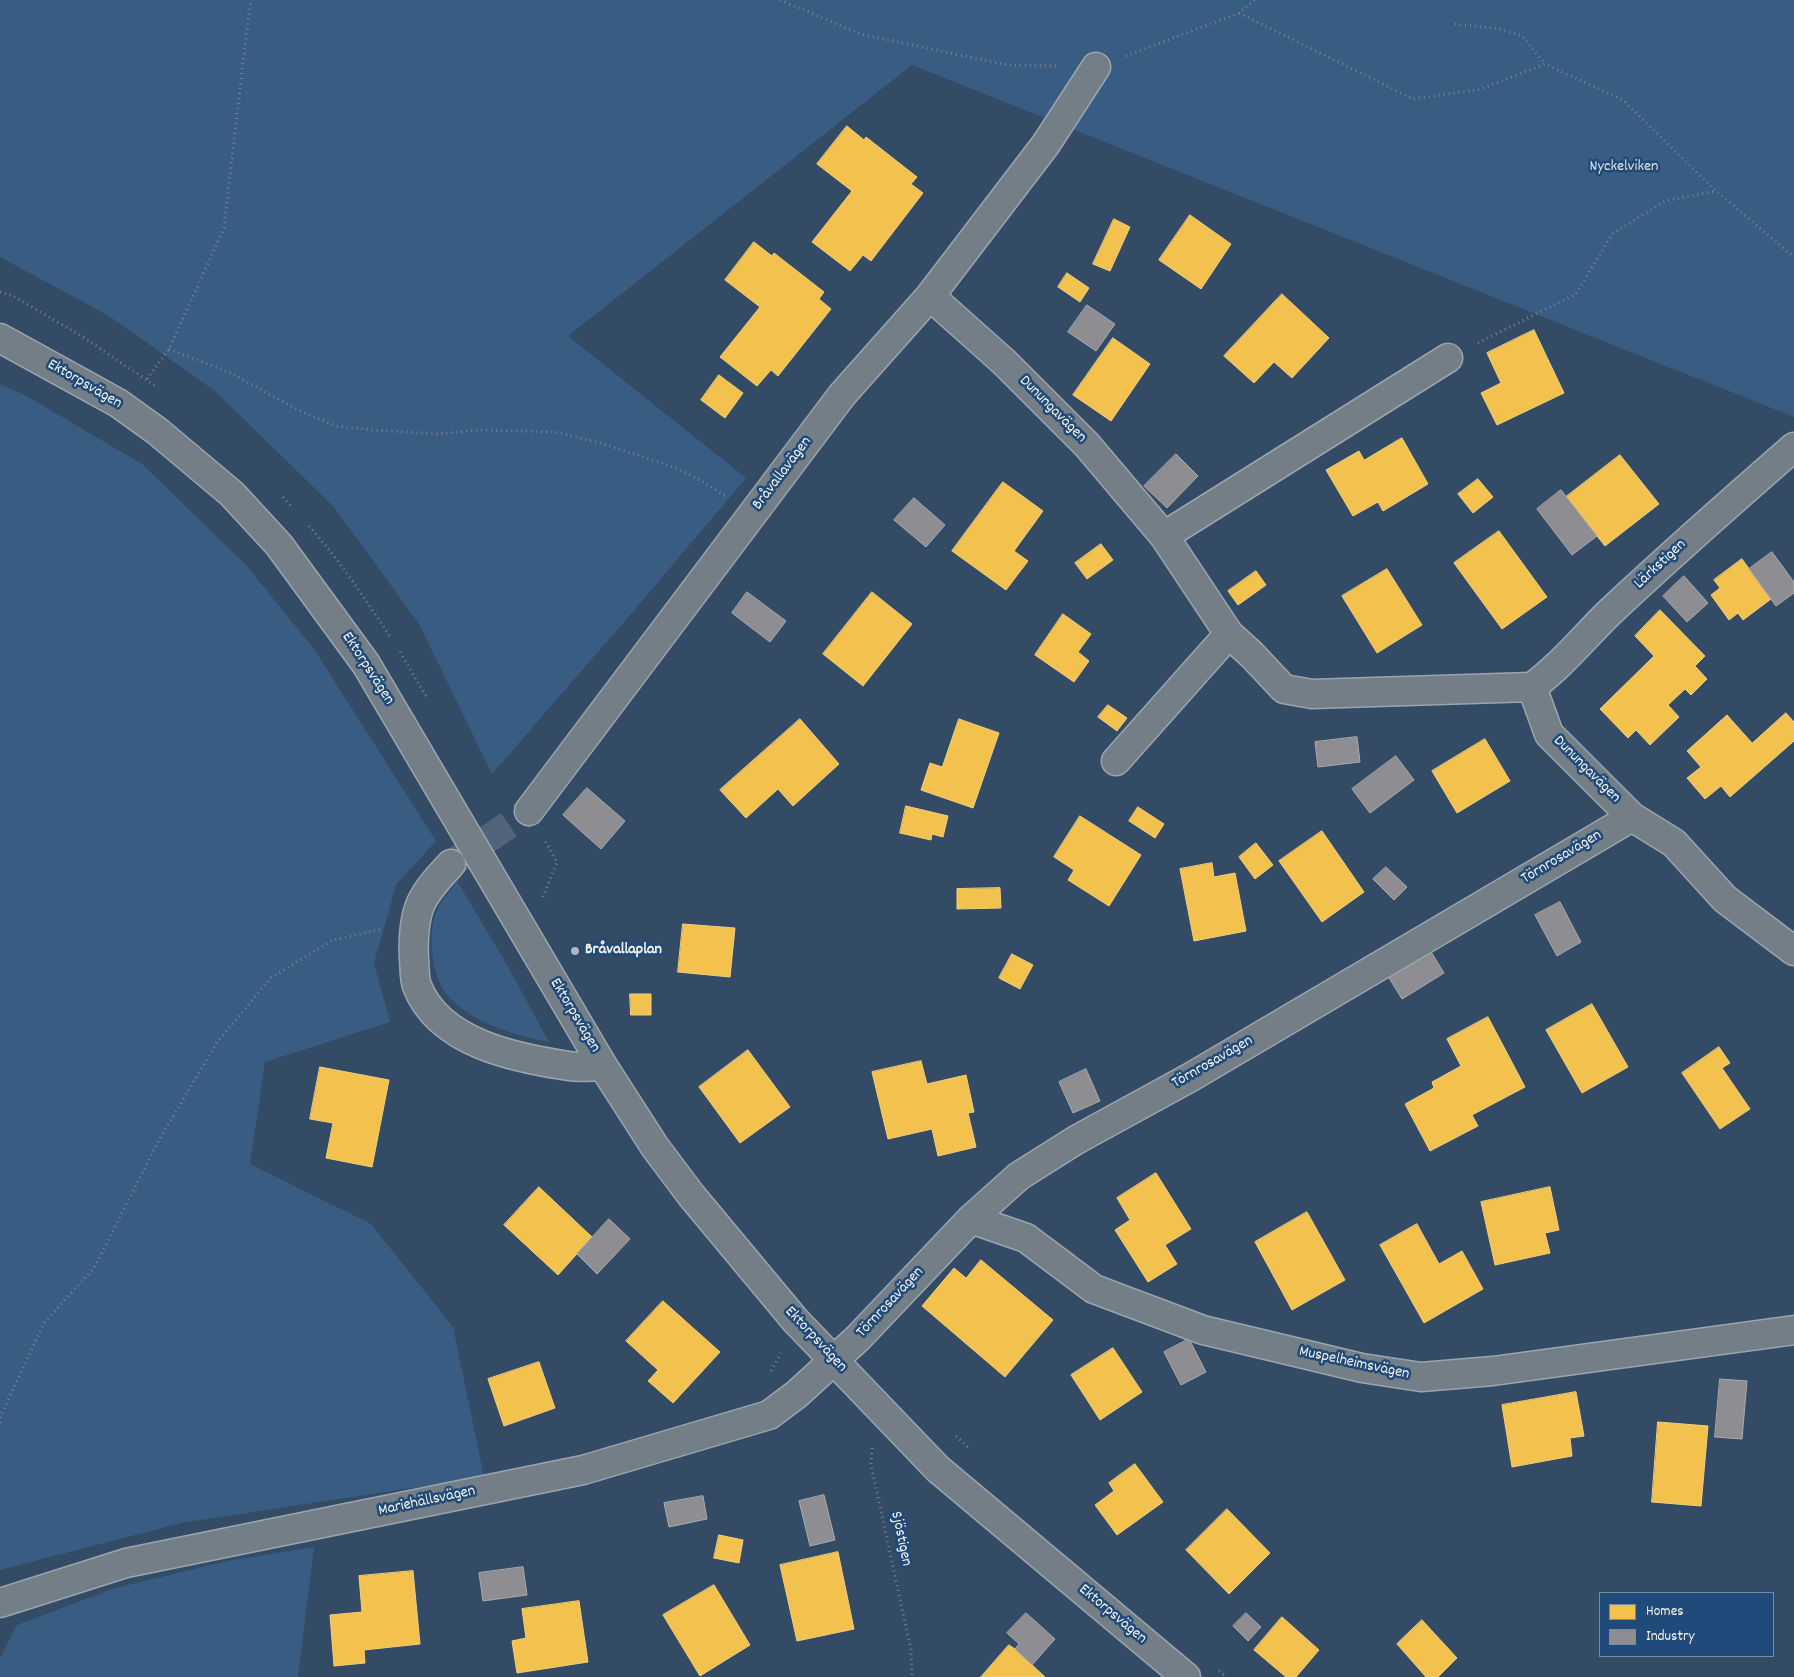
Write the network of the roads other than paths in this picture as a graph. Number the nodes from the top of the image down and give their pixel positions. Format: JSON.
{"nodes":[{"id":1,"x":1096,"y":67,"type":"road end"},
{"id":2,"x":930,"y":296,"type":"junction"},
{"id":3,"x":0,"y":338,"type":"edge"},
{"id":4,"x":1448,"y":358,"type":"road end"},
{"id":5,"x":1794,"y":447,"type":"edge"},
{"id":6,"x":1164,"y":536,"type":"junction"},
{"id":7,"x":1229,"y":634,"type":"junction"},
{"id":8,"x":1532,"y":688,"type":"junction"},
{"id":9,"x":1116,"y":761,"type":"dead end"},
{"id":10,"x":528,"y":812,"type":"tunnel mouth"},
{"id":11,"x":1632,"y":817,"type":"junction"},
{"id":12,"x":451,"y":864,"type":"tunnel mouth"},
{"id":13,"x":1794,"y":951,"type":"edge"},
{"id":14,"x":603,"y":1066,"type":"junction"},
{"id":15,"x":971,"y":1219,"type":"junction"},
{"id":16,"x":1794,"y":1330,"type":"edge"},
{"id":17,"x":834,"y":1360,"type":"junction"},
{"id":18,"x":0,"y":1602,"type":"edge"},
{"id":19,"x":1186,"y":1677,"type":"edge"}],
"edges":[{"from":1,"to":2,"type":"street","name":"Bråvallavägen"},
{"from":2,"to":6,"type":"street","name":"Dunungavägen"},
{"from":2,"to":10,"type":"street","name":"Bråvallavägen"},
{"from":3,"to":14,"type":"street","name":"Ektorpsvägen"},
{"from":4,"to":6,"type":"street"},
{"from":5,"to":8,"type":"street","name":"Lärkstigen"},
{"from":6,"to":7,"type":"street","name":"Dunungavägen"},
{"from":7,"to":8,"type":"street","name":"Dunungavägen"},
{"from":7,"to":9,"type":"street"},
{"from":8,"to":11,"type":"street","name":"Dunungavägen"},
{"from":11,"to":13,"type":"street","name":"Dunungavägen"},
{"from":11,"to":15,"type":"street","name":"Törnrosavägen"},
{"from":12,"to":14,"type":"street"},
{"from":14,"to":17,"type":"street","name":"Ektorpsvägen"},
{"from":15,"to":16,"type":"street","name":"Muspelheimsvägen"},
{"from":15,"to":17,"type":"street","name":"Törnrosavägen"},
{"from":17,"to":18,"type":"street","name":"Mariehällsvägen"},
{"from":17,"to":19,"type":"street","name":"Ektorpsvägen"}]}
